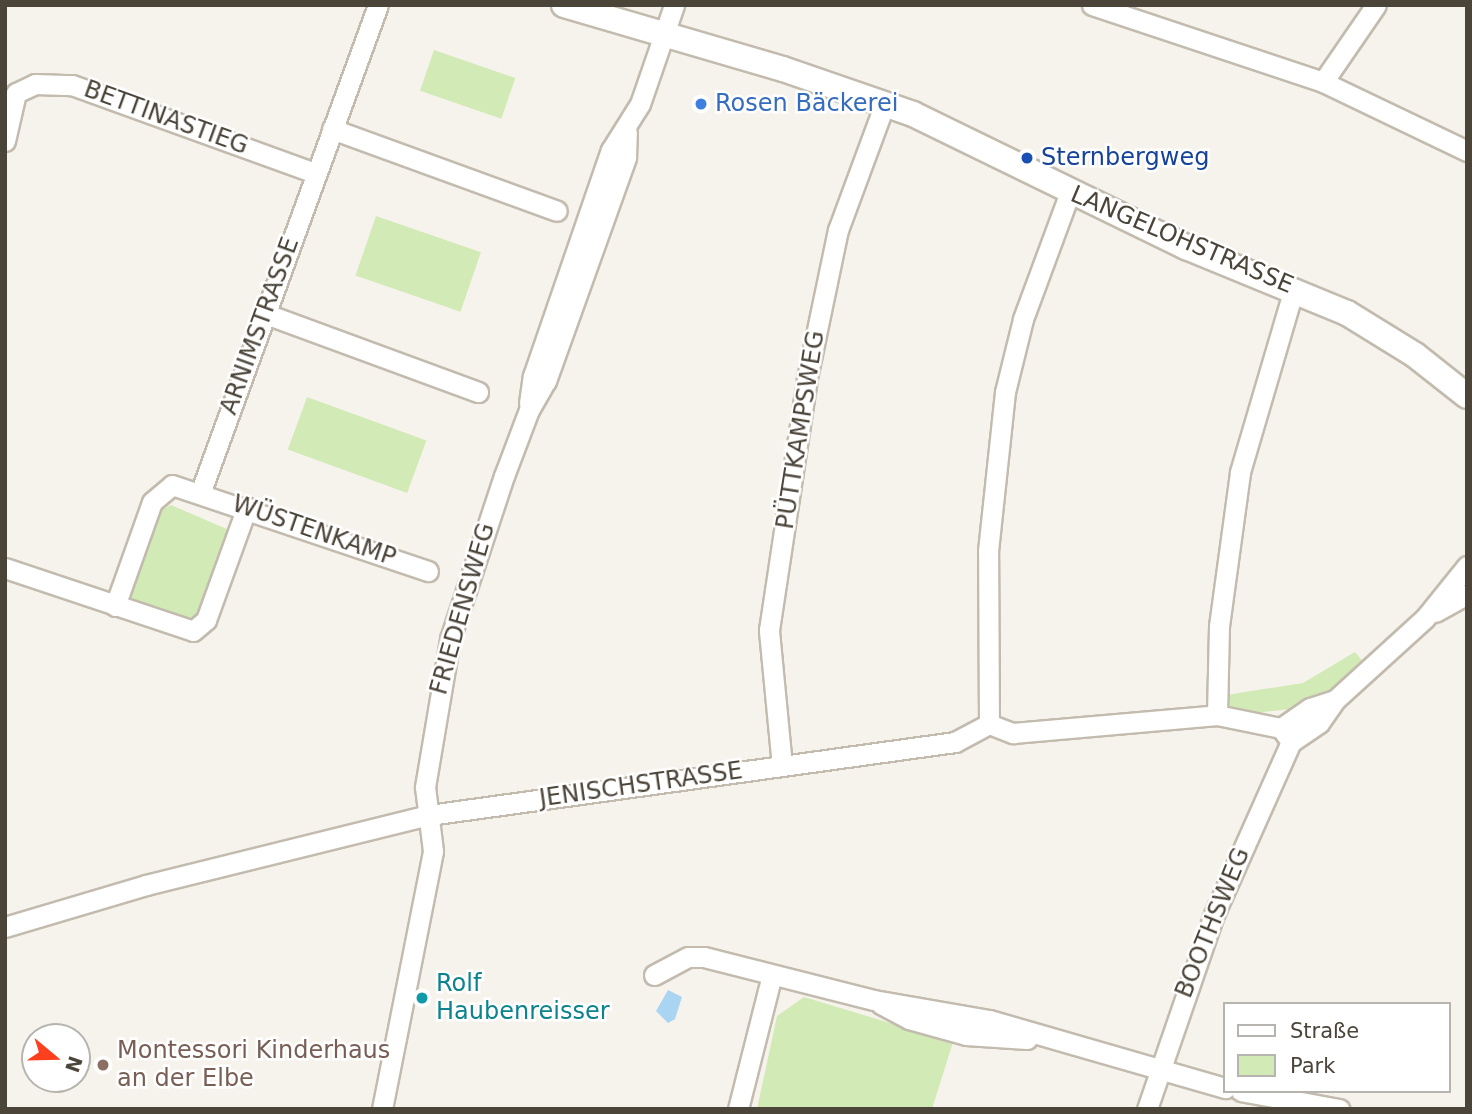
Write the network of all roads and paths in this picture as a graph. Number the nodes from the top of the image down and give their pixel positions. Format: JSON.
{"nodes":[{"id":1,"x":378,"y":5,"type":"edge"},
{"id":2,"x":564,"y":5,"type":"edge"},
{"id":3,"x":674,"y":5,"type":"edge"},
{"id":4,"x":1091,"y":5,"type":"edge"},
{"id":5,"x":1376,"y":5,"type":"edge"},
{"id":6,"x":665,"y":35,"type":"junction"},
{"id":7,"x":1323,"y":82,"type":"junction"},
{"id":8,"x":11,"y":91,"type":"edge"},
{"id":9,"x":885,"y":103,"type":"junction"},
{"id":10,"x":332,"y":129,"type":"junction"},
{"id":11,"x":5,"y":141,"type":"edge"},
{"id":12,"x":1467,"y":151,"type":"edge"},
{"id":13,"x":315,"y":173,"type":"junction"},
{"id":14,"x":1070,"y":192,"type":"junction"},
{"id":15,"x":557,"y":211,"type":"dead end"},
{"id":16,"x":1294,"y":289,"type":"junction"},
{"id":17,"x":266,"y":314,"type":"junction"},
{"id":18,"x":478,"y":392,"type":"dead end"},
{"id":19,"x":1467,"y":396,"type":"edge"},
{"id":20,"x":201,"y":491,"type":"junction"},
{"id":21,"x":247,"y":507,"type":"junction"},
{"id":22,"x":1467,"y":566,"type":"edge"},
{"id":23,"x":5,"y":568,"type":"edge"},
{"id":24,"x":428,"y":571,"type":"dead end"},
{"id":25,"x":1467,"y":594,"type":"edge"},
{"id":26,"x":115,"y":606,"type":"junction"},
{"id":27,"x":1425,"y":618,"type":"junction"},
{"id":28,"x":1217,"y":715,"type":"junction"},
{"id":29,"x":989,"y":724,"type":"junction"},
{"id":30,"x":1286,"y":735,"type":"junction"},
{"id":31,"x":782,"y":766,"type":"junction"},
{"id":32,"x":429,"y":815,"type":"junction"},
{"id":33,"x":5,"y":928,"type":"edge"},
{"id":34,"x":654,"y":975,"type":"dead end"},
{"id":35,"x":772,"y":975,"type":"junction"},
{"id":36,"x":1159,"y":1072,"type":"junction"},
{"id":37,"x":1224,"y":1088,"type":"edge"},
{"id":38,"x":1249,"y":1093,"type":"edge"},
{"id":39,"x":1301,"y":1106,"type":"edge"},
{"id":40,"x":382,"y":1109,"type":"edge"},
{"id":41,"x":738,"y":1109,"type":"edge"},
{"id":42,"x":1147,"y":1109,"type":"edge"},
{"id":43,"x":1339,"y":1109,"type":"edge"}],
"edges":[{"from":1,"to":10,"type":"street","name":"ARNIMSTRASSE"},
{"from":2,"to":6,"type":"street","name":"LANGELOHSTRASSE"},
{"from":3,"to":6,"type":"street","name":"FRIEDENSWEG"},
{"from":4,"to":7,"type":"street"},
{"from":5,"to":7,"type":"street"},
{"from":6,"to":9,"type":"street","name":"LANGELOHSTRASSE"},
{"from":6,"to":32,"type":"street","name":"FRIEDENSWEG"},
{"from":7,"to":12,"type":"street"},
{"from":8,"to":11,"type":"street"},
{"from":8,"to":13,"type":"street","name":"BETTINASTIEG"},
{"from":9,"to":14,"type":"street","name":"LANGELOHSTRASSE"},
{"from":9,"to":31,"type":"street","name":"PÜTTKAMPSWEG"},
{"from":10,"to":13,"type":"street","name":"ARNIMSTRASSE"},
{"from":10,"to":15,"type":"street"},
{"from":13,"to":17,"type":"street","name":"ARNIMSTRASSE"},
{"from":14,"to":16,"type":"street","name":"LANGELOHSTRASSE"},
{"from":14,"to":29,"type":"street"},
{"from":16,"to":19,"type":"street","name":"LANGELOHSTRASSE"},
{"from":16,"to":28,"type":"street"},
{"from":17,"to":18,"type":"street"},
{"from":17,"to":20,"type":"street","name":"ARNIMSTRASSE"},
{"from":20,"to":21,"type":"street","name":"WÜSTENKAMP"},
{"from":20,"to":26,"type":"street"},
{"from":21,"to":24,"type":"street","name":"WÜSTENKAMP"},
{"from":21,"to":26,"type":"street"},
{"from":22,"to":27,"type":"street"},
{"from":23,"to":26,"type":"street"},
{"from":25,"to":27,"type":"street"},
{"from":27,"to":30,"type":"street"},
{"from":28,"to":29,"type":"street"},
{"from":28,"to":30,"type":"street"},
{"from":29,"to":31,"type":"street","name":"JENISCHSTRASSE"},
{"from":30,"to":36,"type":"street","name":"BOOTHSWEG"},
{"from":31,"to":32,"type":"street","name":"JENISCHSTRASSE"},
{"from":32,"to":33,"type":"street","name":"JENISCHSTRASSE"},
{"from":32,"to":40,"type":"street","name":"FRIEDENSWEG"},
{"from":34,"to":35,"type":"street"},
{"from":35,"to":36,"type":"street"},
{"from":35,"to":41,"type":"street"},
{"from":36,"to":37,"type":"street"},
{"from":36,"to":42,"type":"street","name":"BOOTHSWEG"},
{"from":38,"to":39,"type":"street"},
{"from":39,"to":43,"type":"street"}]}
